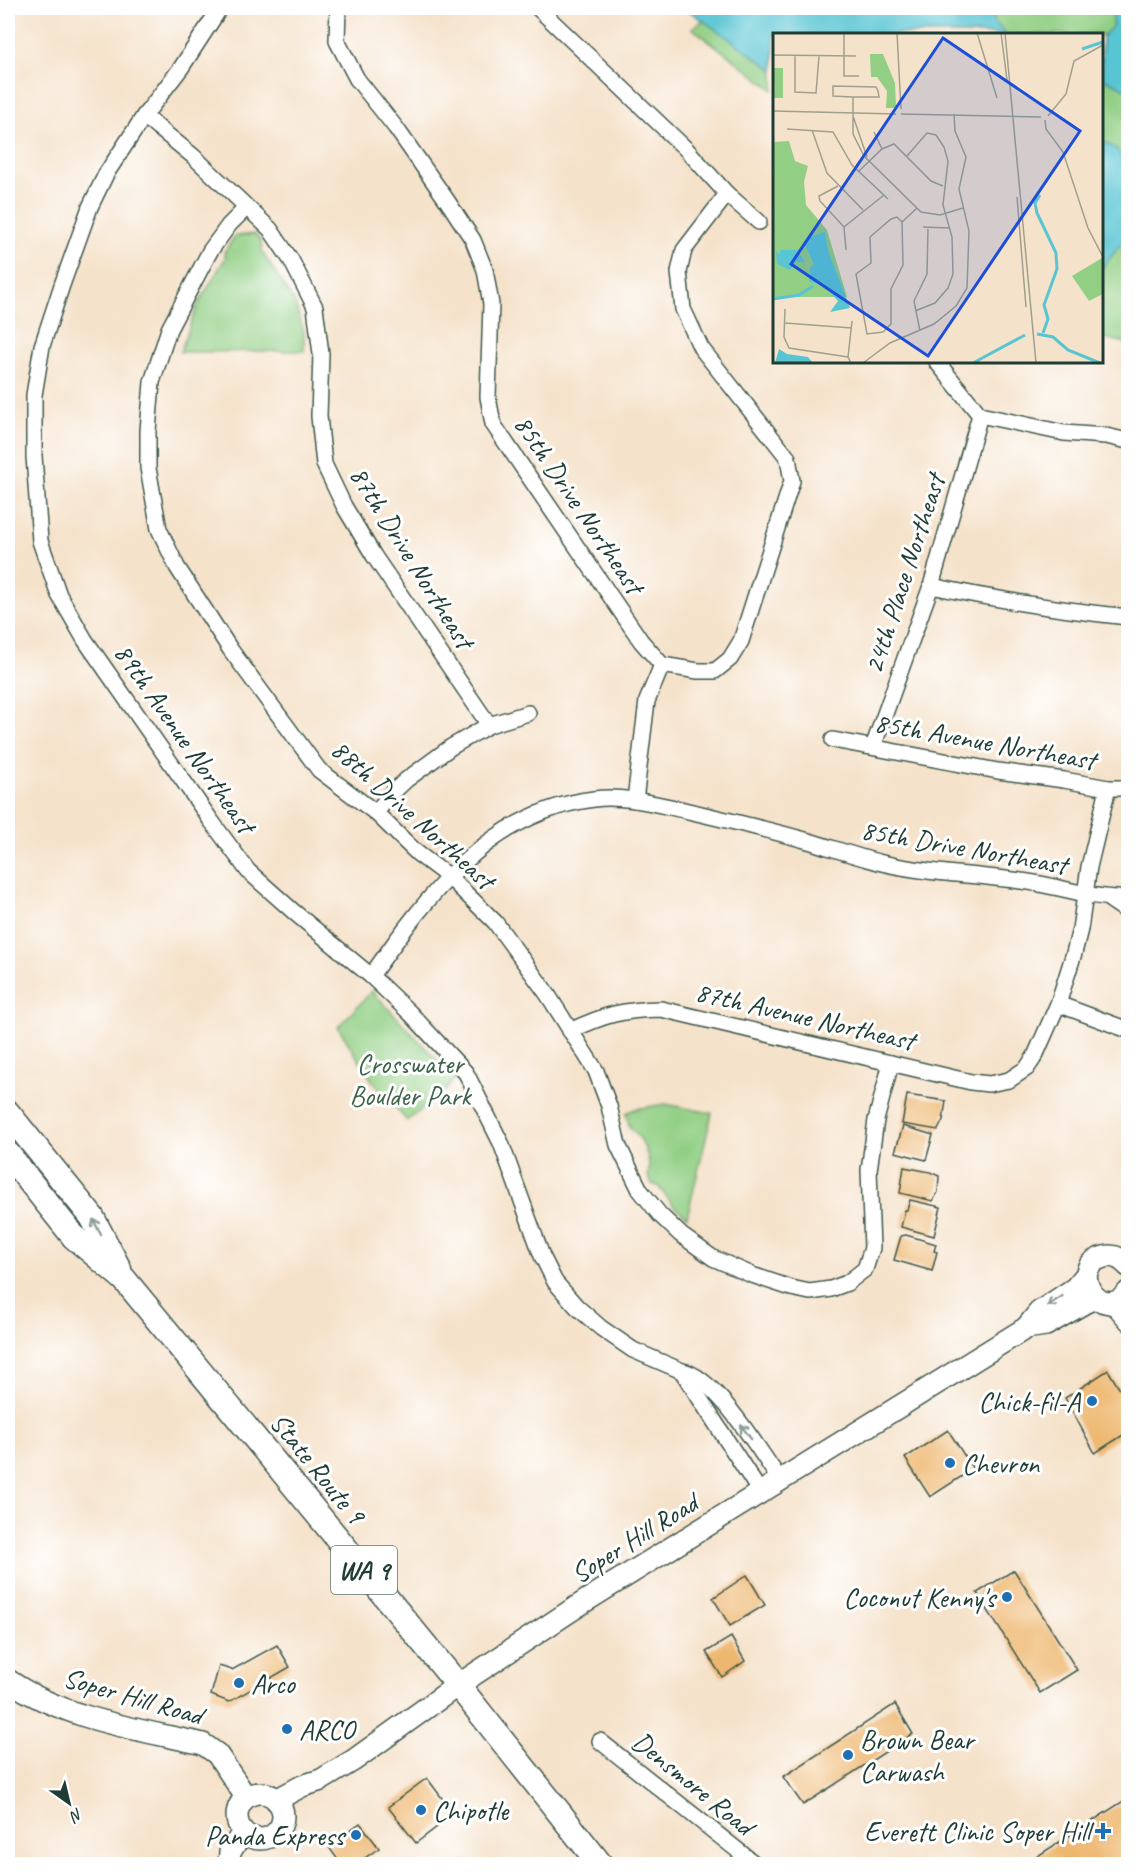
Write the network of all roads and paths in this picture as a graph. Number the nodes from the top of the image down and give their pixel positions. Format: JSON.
{"nodes":[{"id":1,"x":220,"y":8,"type":"edge"},
{"id":2,"x":338,"y":8,"type":"edge"},
{"id":3,"x":538,"y":8,"type":"edge"},
{"id":4,"x":144,"y":116,"type":"junction"},
{"id":5,"x":727,"y":194,"type":"junction"},
{"id":6,"x":246,"y":208,"type":"junction"},
{"id":7,"x":759,"y":222,"type":"dead end"},
{"id":8,"x":938,"y":363,"type":"edge"},
{"id":9,"x":980,"y":415,"type":"junction"},
{"id":10,"x":1128,"y":441,"type":"edge"},
{"id":11,"x":931,"y":586,"type":"junction"},
{"id":12,"x":1128,"y":617,"type":"edge"},
{"id":13,"x":662,"y":665,"type":"junction"},
{"id":14,"x":528,"y":713,"type":"dead end"},
{"id":15,"x":489,"y":725,"type":"junction"},
{"id":16,"x":833,"y":740,"type":"dead end"},
{"id":17,"x":873,"y":747,"type":"junction"},
{"id":18,"x":1108,"y":788,"type":"junction"},
{"id":19,"x":1128,"y":788,"type":"edge"},
{"id":20,"x":635,"y":800,"type":"junction"},
{"id":21,"x":376,"y":813,"type":"junction"},
{"id":22,"x":449,"y":877,"type":"junction"},
{"id":23,"x":1085,"y":894,"type":"junction"},
{"id":24,"x":1128,"y":898,"type":"edge"},
{"id":25,"x":1109,"y":899,"type":"junction"},
{"id":26,"x":1128,"y":912,"type":"edge"},
{"id":27,"x":371,"y":976,"type":"junction"},
{"id":28,"x":1058,"y":1004,"type":"junction"},
{"id":29,"x":1128,"y":1030,"type":"edge"},
{"id":30,"x":570,"y":1031,"type":"junction"},
{"id":31,"x":891,"y":1063,"type":"junction"},
{"id":32,"x":8,"y":1113,"type":"edge"},
{"id":33,"x":8,"y":1154,"type":"edge"},
{"id":34,"x":1124,"y":1259,"type":"edge"},
{"id":35,"x":1086,"y":1275,"type":"junction"},
{"id":36,"x":124,"y":1279,"type":"junction"},
{"id":37,"x":1128,"y":1292,"type":"edge"},
{"id":38,"x":1101,"y":1300,"type":"junction"},
{"id":39,"x":1128,"y":1323,"type":"edge"},
{"id":40,"x":1026,"y":1328,"type":"junction"},
{"id":41,"x":682,"y":1371,"type":"junction"},
{"id":42,"x":780,"y":1480,"type":"junction"},
{"id":43,"x":760,"y":1492,"type":"junction"},
{"id":44,"x":8,"y":1680,"type":"edge"},
{"id":45,"x":458,"y":1684,"type":"junction"},
{"id":46,"x":600,"y":1741,"type":"dead end"},
{"id":47,"x":246,"y":1797,"type":"junction"},
{"id":48,"x":279,"y":1807,"type":"junction"},
{"id":49,"x":243,"y":1832,"type":"junction"},
{"id":50,"x":229,"y":1864,"type":"edge"},
{"id":51,"x":600,"y":1864,"type":"edge"},
{"id":52,"x":755,"y":1864,"type":"edge"}],
"edges":[{"from":1,"to":4,"type":"street","name":"89th Avenue Northeast"},
{"from":2,"to":13,"type":"street","name":"85th Drive Northeast"},
{"from":3,"to":5,"type":"street"},
{"from":4,"to":6,"type":"street","name":"87th Drive Northeast"},
{"from":4,"to":27,"type":"street","name":"89th Avenue Northeast"},
{"from":5,"to":7,"type":"street"},
{"from":5,"to":13,"type":"street"},
{"from":6,"to":15,"type":"street","name":"87th Drive Northeast"},
{"from":6,"to":21,"type":"street","name":"88th Drive Northeast"},
{"from":8,"to":9,"type":"street"},
{"from":9,"to":10,"type":"street"},
{"from":9,"to":11,"type":"street","name":"24th Place Northeast"},
{"from":11,"to":12,"type":"street"},
{"from":11,"to":17,"type":"street","name":"24th Place Northeast"},
{"from":13,"to":20,"type":"street"},
{"from":14,"to":15,"type":"street"},
{"from":15,"to":21,"type":"street"},
{"from":16,"to":17,"type":"street","name":"85th Avenue Northeast"},
{"from":17,"to":18,"type":"street","name":"85th Avenue Northeast"},
{"from":18,"to":19,"type":"street","name":"85th Avenue Northeast"},
{"from":18,"to":23,"type":"street"},
{"from":20,"to":22,"type":"street","name":"85th Drive Northeast"},
{"from":20,"to":23,"type":"street","name":"85th Drive Northeast"},
{"from":21,"to":22,"type":"street","name":"88th Drive Northeast"},
{"from":22,"to":27,"type":"street","name":"85th Drive Northeast"},
{"from":22,"to":30,"type":"street","name":"88th Drive Northeast"},
{"from":23,"to":25,"type":"street","name":"85th Drive Northeast"},
{"from":23,"to":28,"type":"street"},
{"from":24,"to":25,"type":"street","name":"85th Drive Northeast"},
{"from":25,"to":26,"type":"street","name":"85th Drive Northeast"},
{"from":27,"to":41,"type":"street","name":"89th Avenue Northeast"},
{"from":28,"to":29,"type":"street"},
{"from":28,"to":31,"type":"street","name":"87th Avenue Northeast"},
{"from":30,"to":31,"type":"street","name":"87th Avenue Northeast"},
{"from":30,"to":31,"type":"street","name":"88th Drive Northeast"},
{"from":36,"to":32,"type":"main road","name":"State Route 9","number":"WA 9","one_way":true},
{"from":33,"to":36,"type":"main road","name":"State Route 9","number":"WA 9"},
{"from":34,"to":35,"type":"street"},
{"from":35,"to":38,"type":"street"},
{"from":35,"to":40,"type":"street","one_way":true},
{"from":36,"to":45,"type":"main road","name":"State Route 9","number":"WA 9"},
{"from":37,"to":38,"type":"street"},
{"from":38,"to":39,"type":"street"},
{"from":38,"to":40,"type":"street"},
{"from":40,"to":42,"type":"street","name":"Soper Hill Road"},
{"from":42,"to":41,"type":"street","name":"89th Avenue Northeast","one_way":true},
{"from":41,"to":43,"type":"street"},
{"from":42,"to":43,"type":"street","name":"Soper Hill Road"},
{"from":43,"to":45,"type":"street","name":"Soper Hill Road"},
{"from":44,"to":47,"type":"street","name":"Soper Hill Road"},
{"from":45,"to":48,"type":"street","name":"Soper Hill Road"},
{"from":45,"to":51,"type":"main road","name":"State Route 9","number":"WA 9"},
{"from":46,"to":52,"type":"street","name":"Densmore Road"},
{"from":47,"to":48,"type":"street"},
{"from":47,"to":49,"type":"street"},
{"from":48,"to":49,"type":"street"},
{"from":49,"to":50,"type":"street"}]}
